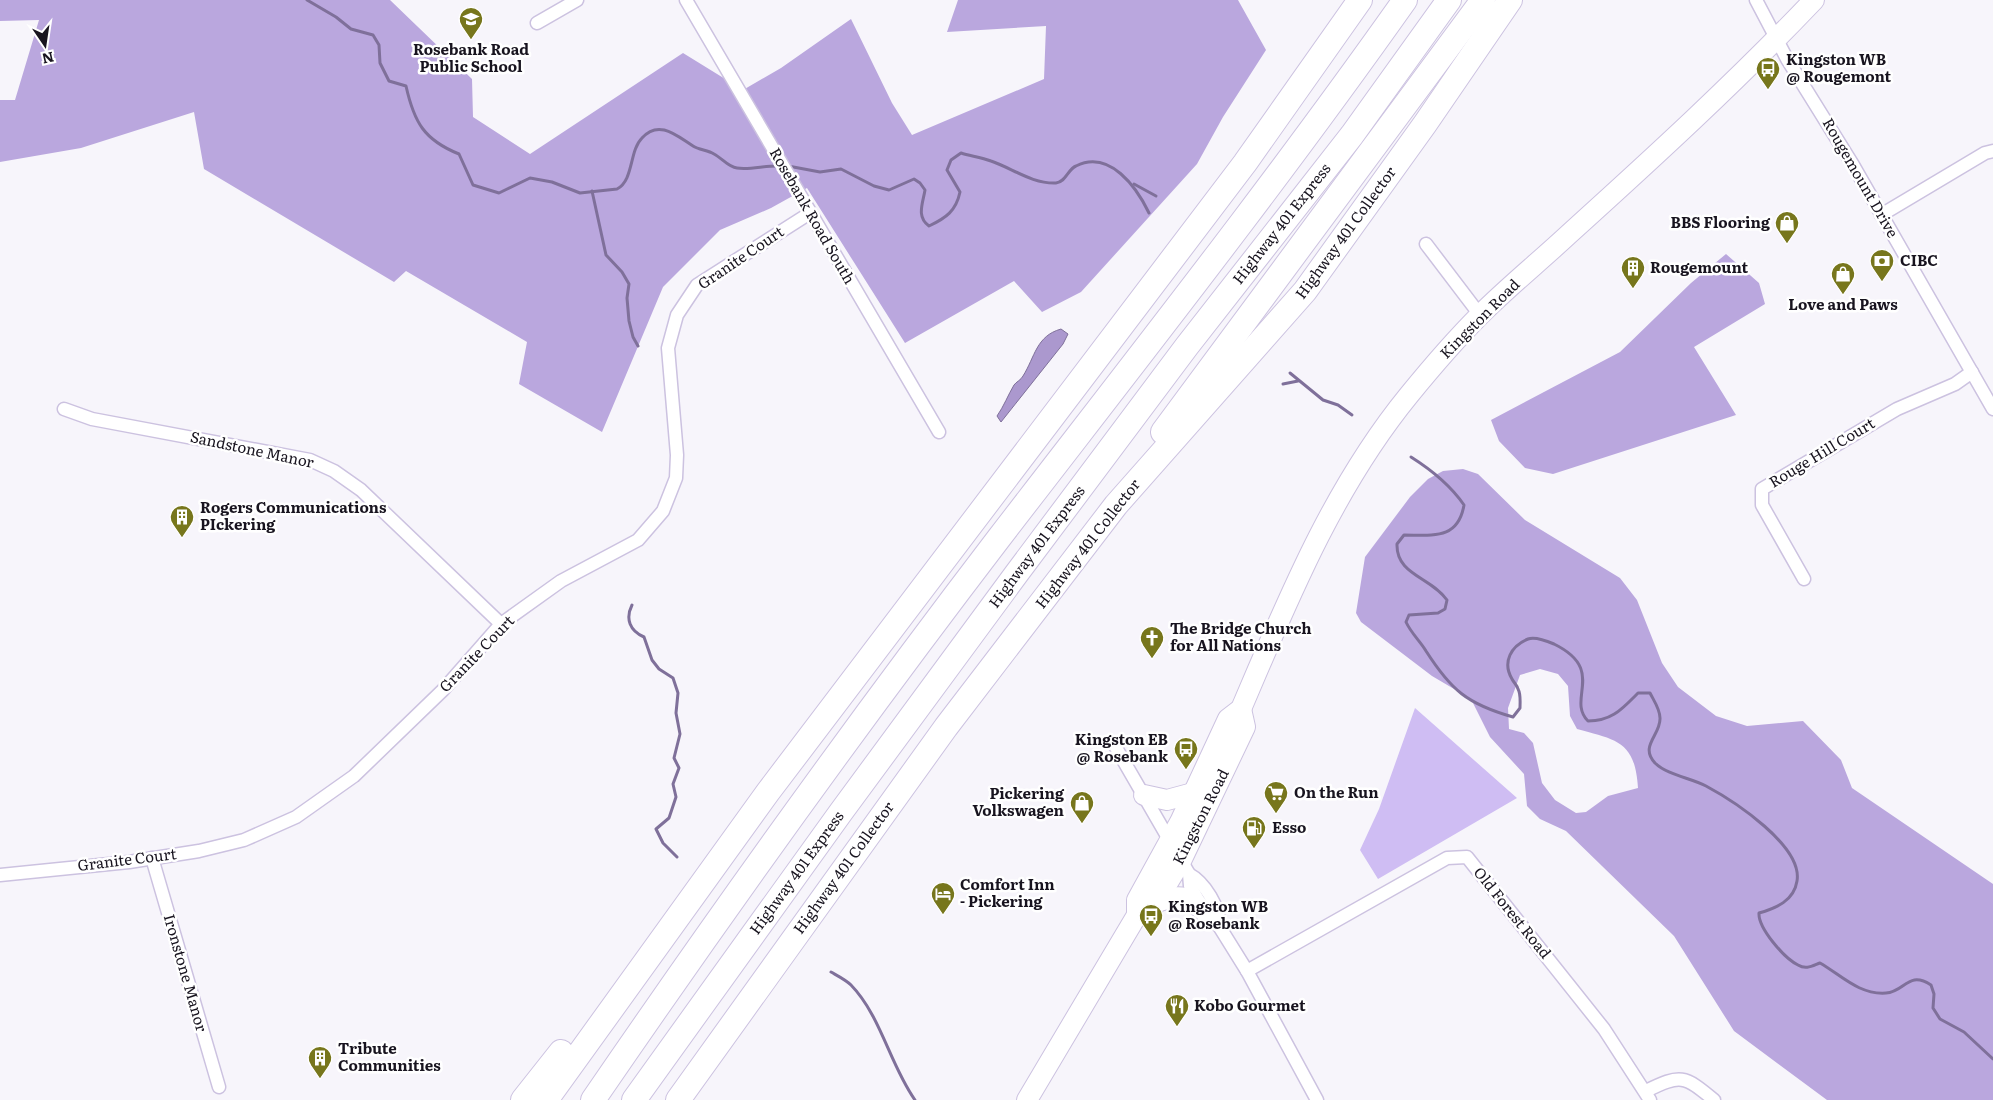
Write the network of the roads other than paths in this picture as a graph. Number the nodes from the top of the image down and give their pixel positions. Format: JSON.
{"nodes":[{"id":1,"x":577,"y":0,"type":"edge"},
{"id":2,"x":686,"y":0,"type":"edge"},
{"id":3,"x":1360,"y":0,"type":"edge"},
{"id":4,"x":1404,"y":0,"type":"edge"},
{"id":5,"x":1448,"y":0,"type":"edge"},
{"id":6,"x":1482,"y":0,"type":"edge"},
{"id":7,"x":1510,"y":0,"type":"edge"},
{"id":8,"x":1756,"y":0,"type":"edge"},
{"id":9,"x":1814,"y":0,"type":"edge"},
{"id":10,"x":537,"y":23,"type":"dead end"},
{"id":11,"x":1777,"y":38,"type":"junction"},
{"id":12,"x":1993,"y":151,"type":"edge"},
{"id":13,"x":810,"y":213,"type":"junction"},
{"id":14,"x":1881,"y":215,"type":"junction"},
{"id":15,"x":1426,"y":244,"type":"dead end"},
{"id":16,"x":1480,"y":315,"type":"junction"},
{"id":17,"x":1972,"y":372,"type":"junction"},
{"id":18,"x":64,"y":409,"type":"dead end"},
{"id":19,"x":1993,"y":409,"type":"edge"},
{"id":20,"x":939,"y":432,"type":"dead end"},
{"id":21,"x":1116,"y":505,"type":"junction"},
{"id":22,"x":1804,"y":579,"type":"dead end"},
{"id":23,"x":501,"y":624,"type":"junction"},
{"id":24,"x":1241,"y":709,"type":"junction"},
{"id":25,"x":1115,"y":746,"type":"dead end"},
{"id":26,"x":1192,"y":793,"type":"junction"},
{"id":27,"x":1144,"y":795,"type":"junction"},
{"id":28,"x":1170,"y":842,"type":"junction"},
{"id":29,"x":152,"y":858,"type":"junction"},
{"id":30,"x":1185,"y":868,"type":"junction"},
{"id":31,"x":0,"y":875,"type":"edge"},
{"id":32,"x":1156,"y":902,"type":"junction"},
{"id":33,"x":1204,"y":910,"type":"junction"},
{"id":34,"x":1137,"y":915,"type":"junction"},
{"id":35,"x":678,"y":916,"type":"junction"},
{"id":36,"x":1219,"y":926,"type":"junction"},
{"id":37,"x":1247,"y":971,"type":"junction"},
{"id":38,"x":219,"y":1087,"type":"dead end"},
{"id":39,"x":1648,"y":1096,"type":"edge"},
{"id":40,"x":523,"y":1100,"type":"edge"},
{"id":41,"x":546,"y":1100,"type":"edge"},
{"id":42,"x":593,"y":1100,"type":"edge"},
{"id":43,"x":634,"y":1100,"type":"edge"},
{"id":44,"x":678,"y":1100,"type":"edge"},
{"id":45,"x":1027,"y":1100,"type":"edge"},
{"id":46,"x":1317,"y":1100,"type":"edge"},
{"id":47,"x":1714,"y":1100,"type":"edge"}],
"edges":[{"from":1,"to":10,"type":"street"},
{"from":2,"to":13,"type":"street","name":"Rosebank Road South"},
{"from":3,"to":35,"type":"highway"},
{"from":4,"to":42,"type":"highway"},
{"from":5,"to":43,"type":"highway","name":"Highway 401 Express"},
{"from":6,"to":21,"type":"highway"},
{"from":7,"to":21,"type":"highway","name":"Highway 401 Collector"},
{"from":8,"to":11,"type":"street","name":"Rougemount Drive"},
{"from":9,"to":11,"type":"main road","name":"Kingston Road"},
{"from":11,"to":14,"type":"street","name":"Rougemount Drive"},
{"from":11,"to":16,"type":"main road","name":"Kingston Road"},
{"from":12,"to":14,"type":"street"},
{"from":13,"to":20,"type":"street","name":"Rosebank Road South"},
{"from":13,"to":23,"type":"street","name":"Granite Court"},
{"from":14,"to":17,"type":"street","name":"Rougemount Drive"},
{"from":15,"to":16,"type":"street"},
{"from":16,"to":24,"type":"main road","name":"Kingston Road"},
{"from":17,"to":19,"type":"street","name":"Rougemount Drive"},
{"from":17,"to":22,"type":"street","name":"Rouge Hill Court"},
{"from":18,"to":23,"type":"street","name":"Sandstone Manor"},
{"from":21,"to":44,"type":"highway","name":"Highway 401 Collector"},
{"from":23,"to":29,"type":"street","name":"Granite Court"},
{"from":24,"to":26,"type":"main road","name":"Kingston Road"},
{"from":24,"to":30,"type":"main road","name":"Kingston Road"},
{"from":25,"to":27,"type":"street"},
{"from":26,"to":27,"type":"main road"},
{"from":26,"to":28,"type":"main road","name":"Kingston Road"},
{"from":27,"to":28,"type":"street"},
{"from":28,"to":30,"type":"street"},
{"from":28,"to":34,"type":"main road","name":"Kingston Road"},
{"from":29,"to":31,"type":"street","name":"Granite Court"},
{"from":29,"to":38,"type":"street","name":"Ironstone Manor"},
{"from":30,"to":32,"type":"main road","name":"Kingston Road"},
{"from":30,"to":33,"type":"street"},
{"from":30,"to":36,"type":"street"},
{"from":32,"to":33,"type":"main road"},
{"from":32,"to":34,"type":"main road","name":"Kingston Road"},
{"from":33,"to":36,"type":"street"},
{"from":34,"to":45,"type":"main road","name":"Kingston Road"},
{"from":35,"to":40,"type":"highway"},
{"from":35,"to":41,"type":"highway"},
{"from":36,"to":37,"type":"street"},
{"from":37,"to":39,"type":"street","name":"Old Forest Road"},
{"from":37,"to":46,"type":"street"},
{"from":39,"to":47,"type":"street"}]}
